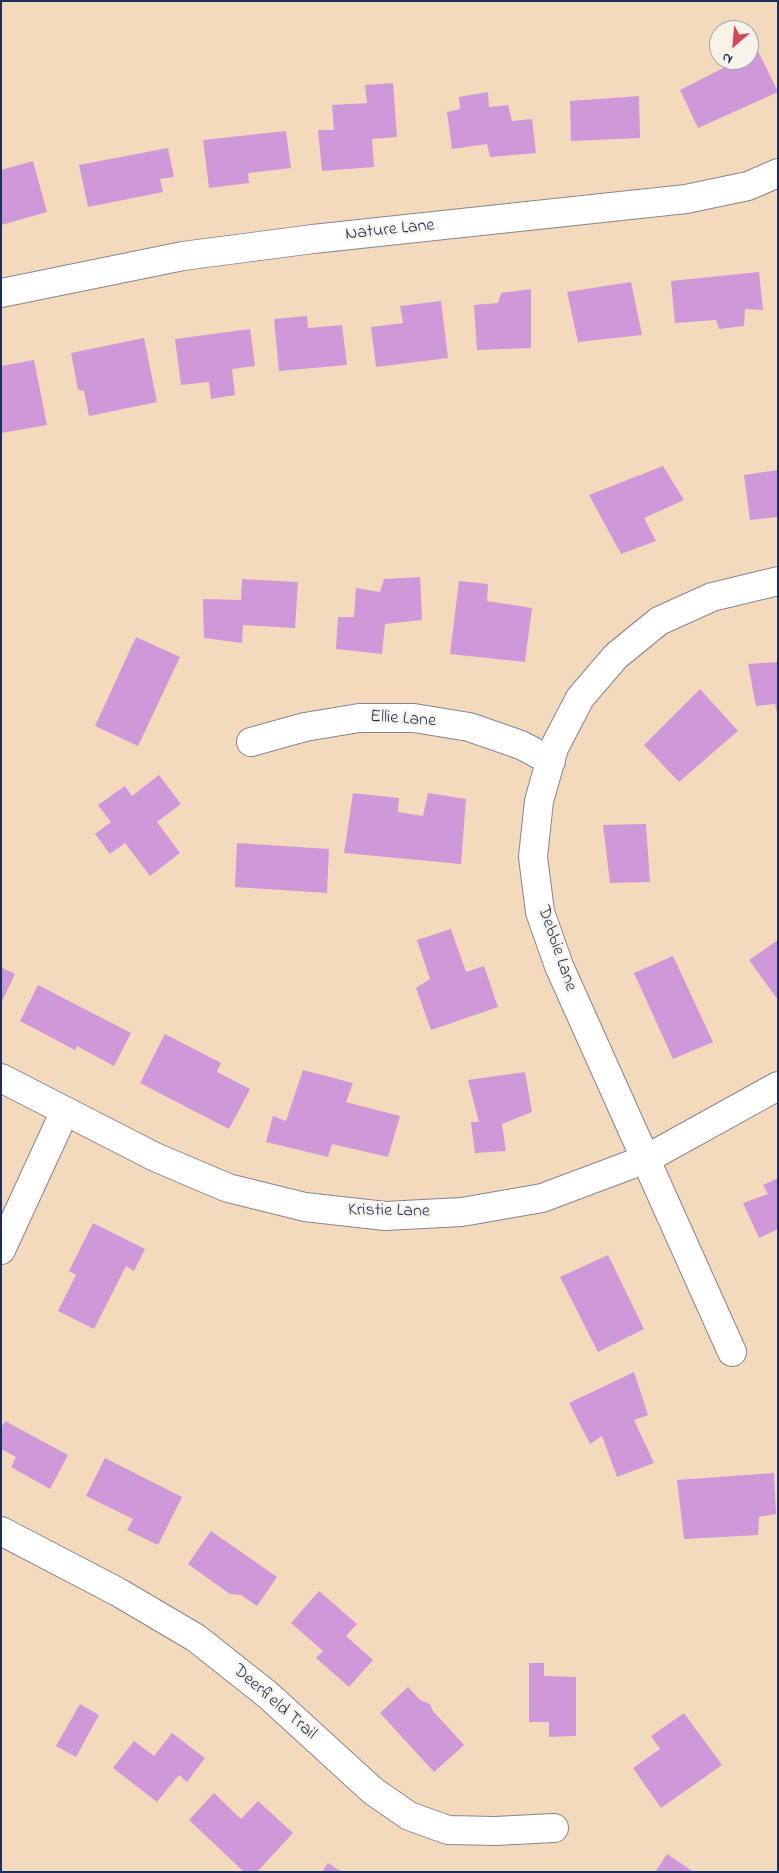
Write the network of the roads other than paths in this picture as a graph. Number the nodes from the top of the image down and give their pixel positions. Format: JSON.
{"nodes":[{"id":1,"x":778,"y":173,"type":"edge"},
{"id":2,"x":1,"y":293,"type":"edge"},
{"id":3,"x":778,"y":581,"type":"edge"},
{"id":4,"x":250,"y":742,"type":"dead end"},
{"id":5,"x":551,"y":761,"type":"junction"},
{"id":6,"x":1,"y":1078,"type":"edge"},
{"id":7,"x":778,"y":1086,"type":"edge"},
{"id":8,"x":65,"y":1111,"type":"junction"},
{"id":9,"x":646,"y":1159,"type":"junction"},
{"id":10,"x":1,"y":1250,"type":"edge"},
{"id":11,"x":732,"y":1352,"type":"dead end"},
{"id":12,"x":1,"y":1531,"type":"edge"},
{"id":13,"x":554,"y":1828,"type":"dead end"}],
"edges":[{"from":1,"to":2,"type":"street","name":"Nature Lane"},
{"from":3,"to":5,"type":"street","name":"Debbie Lane"},
{"from":4,"to":5,"type":"street","name":"Ellie Lane"},
{"from":5,"to":9,"type":"street","name":"Debbie Lane"},
{"from":6,"to":8,"type":"street","name":"Kristie Lane"},
{"from":7,"to":9,"type":"street","name":"Kristie Lane"},
{"from":8,"to":9,"type":"street","name":"Kristie Lane"},
{"from":8,"to":10,"type":"street"},
{"from":9,"to":11,"type":"street","name":"Debbie Lane"},
{"from":12,"to":13,"type":"street","name":"Deerfield Trail"}]}
